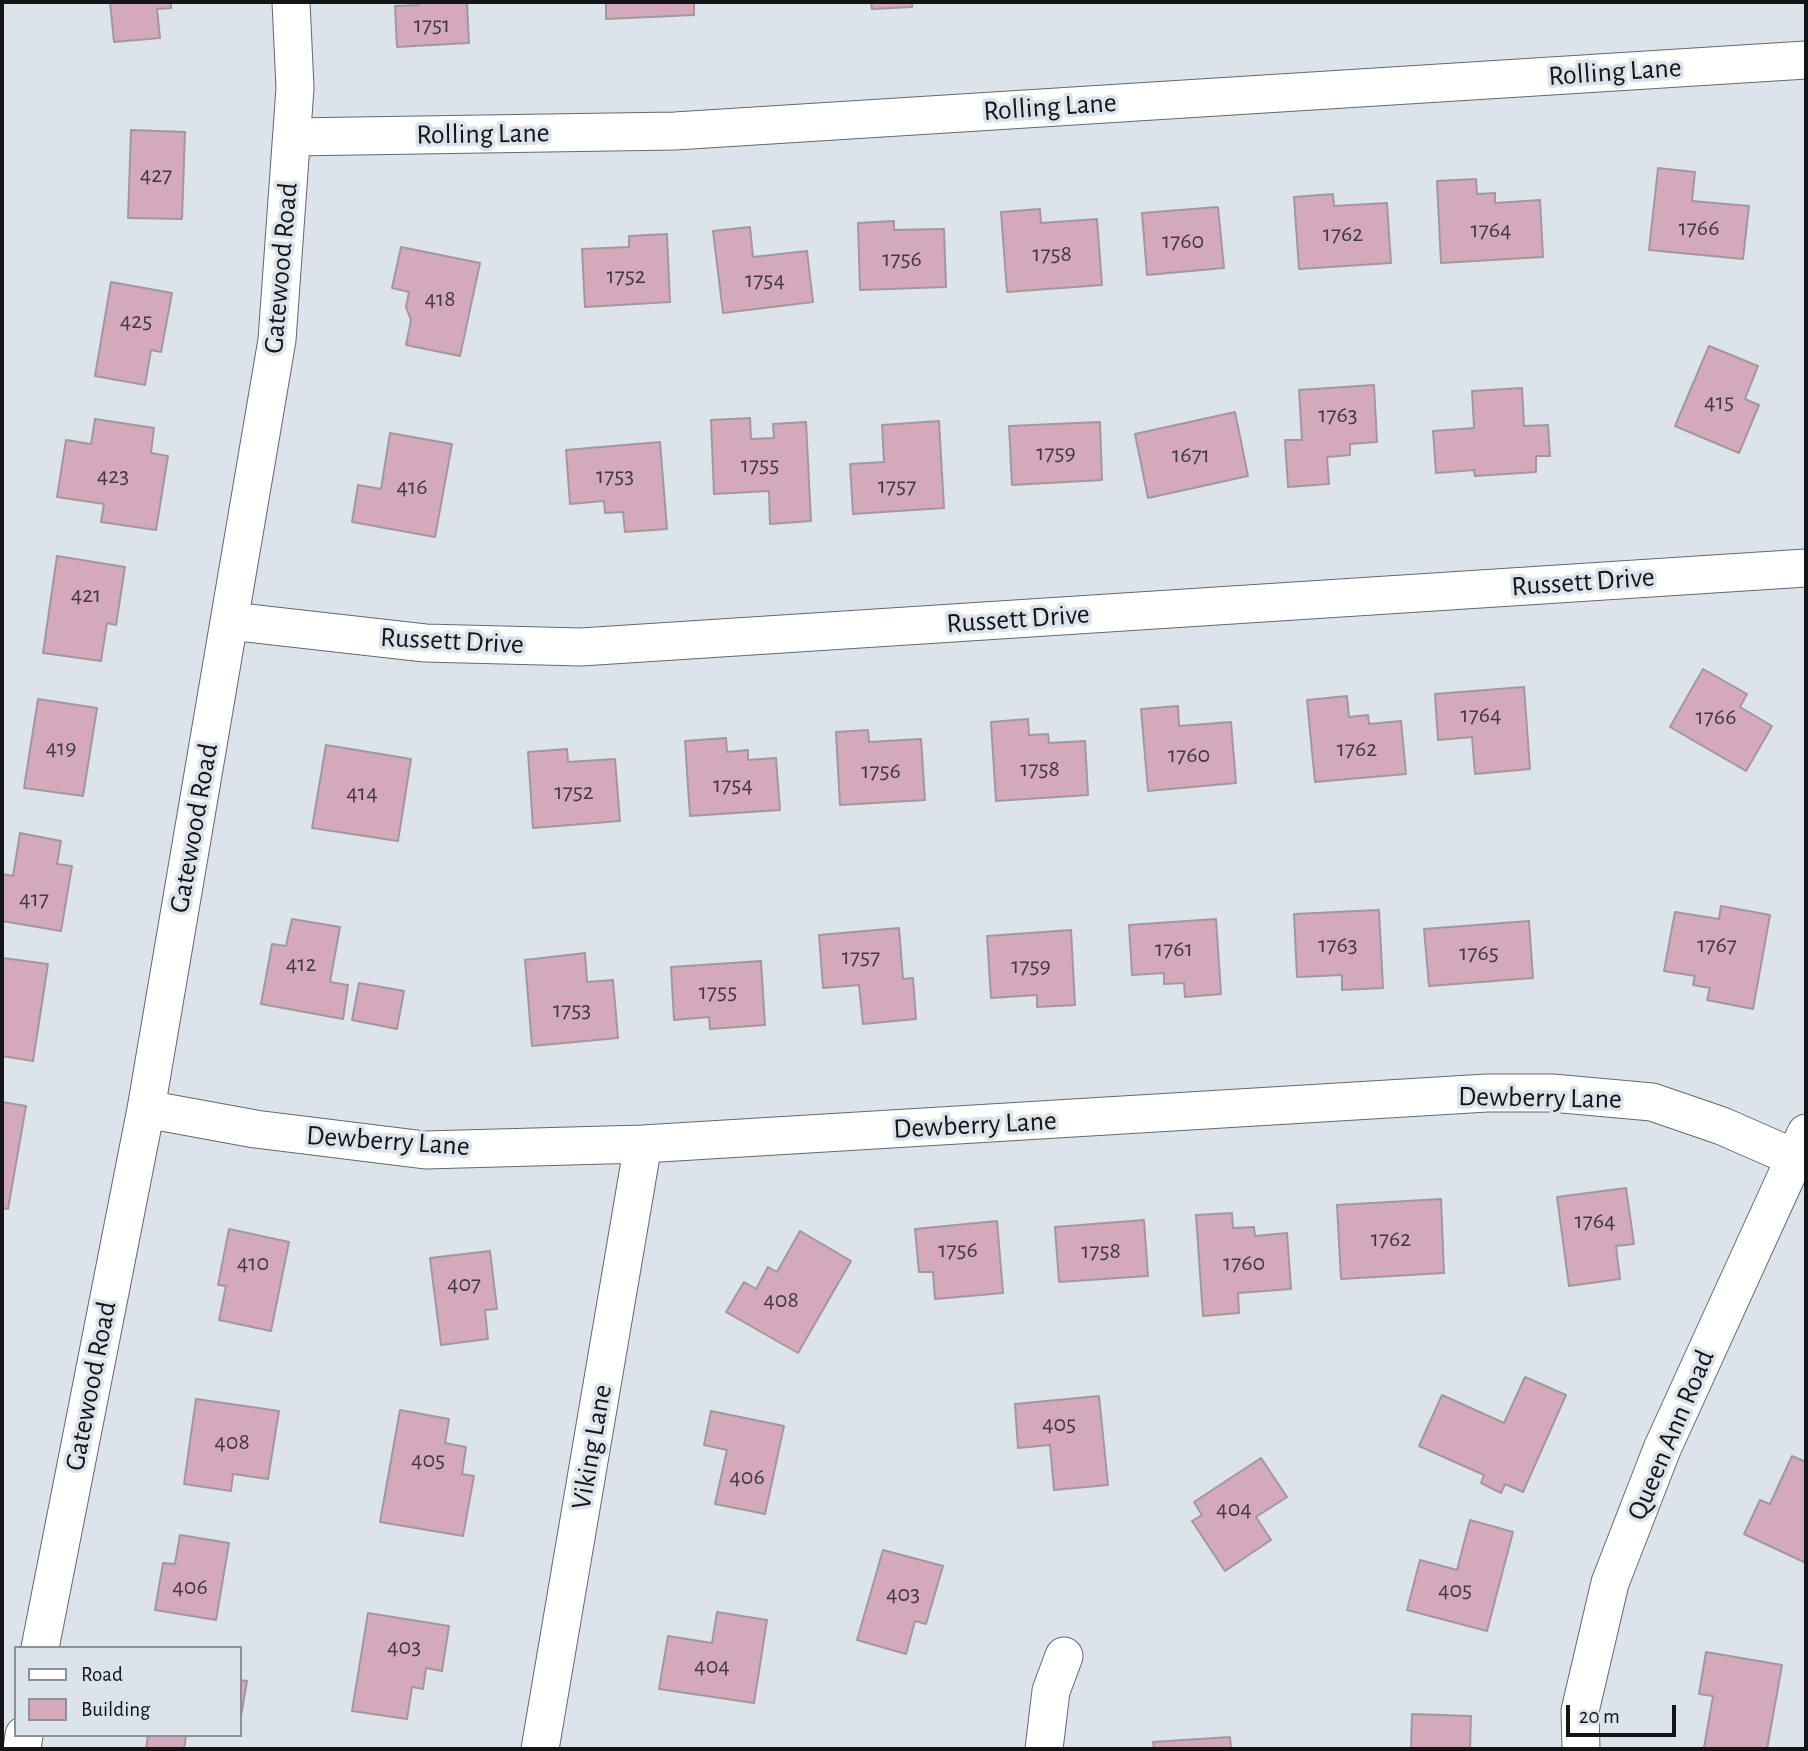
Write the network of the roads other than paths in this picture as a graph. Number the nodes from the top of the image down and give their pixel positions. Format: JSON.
{"nodes":[{"id":1,"x":290,"y":2,"type":"edge"},
{"id":2,"x":1806,"y":60,"type":"edge"},
{"id":3,"x":292,"y":137,"type":"junction"},
{"id":4,"x":1806,"y":568,"type":"edge"},
{"id":5,"x":230,"y":621,"type":"junction"},
{"id":6,"x":146,"y":1109,"type":"junction"},
{"id":7,"x":643,"y":1144,"type":"junction"},
{"id":8,"x":1800,"y":1146,"type":"edge"},
{"id":9,"x":40,"y":1646,"type":"edge"},
{"id":10,"x":1064,"y":1656,"type":"dead end"},
{"id":11,"x":540,"y":1749,"type":"edge"},
{"id":12,"x":1044,"y":1749,"type":"edge"},
{"id":13,"x":1581,"y":1749,"type":"edge"}],
"edges":[{"from":1,"to":3,"type":"street","name":"Gatewood Road"},
{"from":2,"to":3,"type":"street","name":"Rolling Lane"},
{"from":3,"to":5,"type":"street","name":"Gatewood Road"},
{"from":4,"to":5,"type":"street","name":"Russett Drive"},
{"from":5,"to":6,"type":"street","name":"Gatewood Road"},
{"from":6,"to":7,"type":"street","name":"Dewberry Lane"},
{"from":6,"to":9,"type":"street","name":"Gatewood Road"},
{"from":7,"to":8,"type":"street","name":"Dewberry Lane"},
{"from":7,"to":11,"type":"street","name":"Viking Lane"},
{"from":8,"to":13,"type":"street","name":"Queen Ann Road"},
{"from":10,"to":12,"type":"street"}]}
